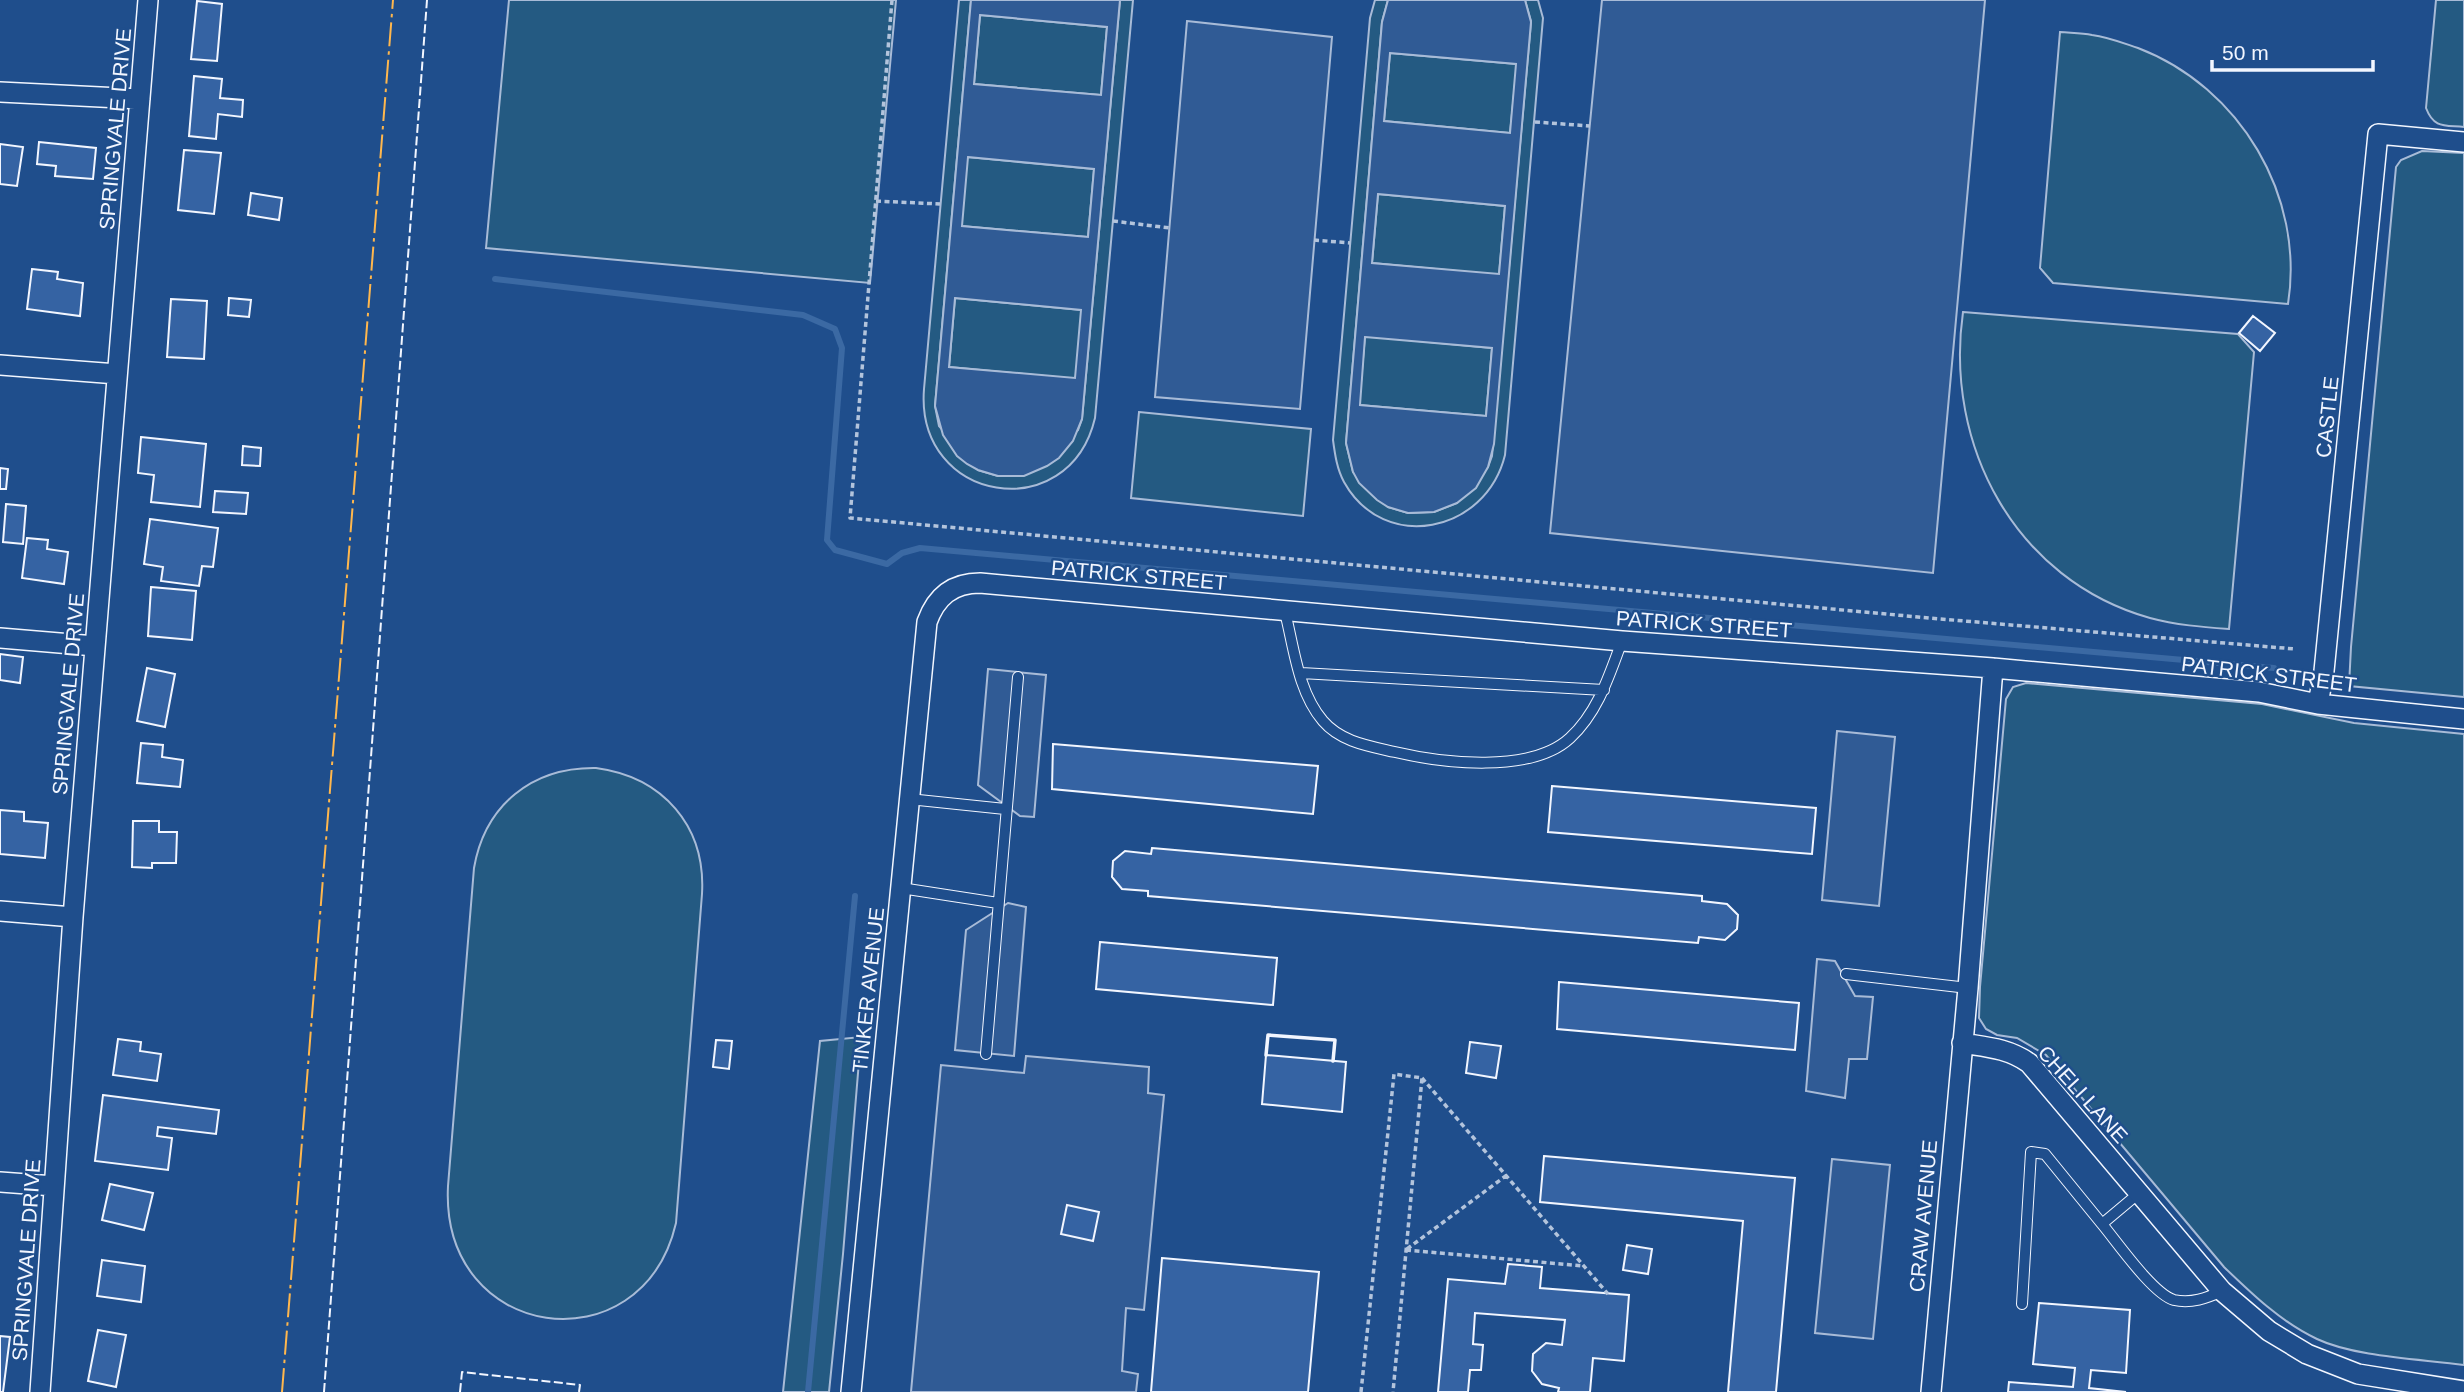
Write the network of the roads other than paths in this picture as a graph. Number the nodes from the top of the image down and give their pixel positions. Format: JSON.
{"nodes":[{"id":1,"x":148,"y":0,"type":"edge"},
{"id":2,"x":0,"y":92,"type":"edge"},
{"id":3,"x":140,"y":99,"type":"junction"},
{"id":4,"x":2464,"y":142,"type":"edge"},
{"id":5,"x":0,"y":365,"type":"edge"},
{"id":6,"x":117,"y":374,"type":"junction"},
{"id":7,"x":942,"y":596,"type":"joint"},
{"id":8,"x":1285,"y":611,"type":"junction"},
{"id":9,"x":0,"y":638,"type":"edge"},
{"id":10,"x":1622,"y":641,"type":"junction"},
{"id":11,"x":95,"y":646,"type":"junction"},
{"id":12,"x":1993,"y":668,"type":"junction"},
{"id":13,"x":1301,"y":673,"type":"junction"},
{"id":14,"x":1018,"y":677,"type":"dead end"},
{"id":15,"x":1604,"y":690,"type":"junction"},
{"id":16,"x":2318,"y":704,"type":"junction"},
{"id":17,"x":2464,"y":719,"type":"edge"},
{"id":18,"x":909,"y":799,"type":"junction"},
{"id":19,"x":1005,"y":809,"type":"junction"},
{"id":20,"x":901,"y":888,"type":"junction"},
{"id":21,"x":998,"y":903,"type":"junction"},
{"id":22,"x":0,"y":911,"type":"edge"},
{"id":23,"x":73,"y":917,"type":"junction"},
{"id":24,"x":1846,"y":974,"type":"dead end"},
{"id":25,"x":1968,"y":988,"type":"junction"},
{"id":26,"x":1962,"y":1044,"type":"junction"},
{"id":27,"x":986,"y":1054,"type":"dead end"},
{"id":28,"x":0,"y":1182,"type":"edge"},
{"id":29,"x":54,"y":1186,"type":"junction"},
{"id":30,"x":2139,"y":1193,"type":"junction"},
{"id":31,"x":2102,"y":1224,"type":"junction"},
{"id":32,"x":2222,"y":1291,"type":"junction"},
{"id":33,"x":2022,"y":1304,"type":"dead end"},
{"id":34,"x":2464,"y":1391,"type":"edge"},
{"id":35,"x":40,"y":1392,"type":"edge"},
{"id":36,"x":851,"y":1392,"type":"edge"},
{"id":37,"x":1931,"y":1392,"type":"edge"}],
"edges":[{"from":1,"to":3,"type":"street","name":"SPRINGVALE DRIVE"},
{"from":2,"to":3,"type":"street"},
{"from":3,"to":6,"type":"street","name":"SPRINGVALE DRIVE"},
{"from":4,"to":16,"type":"street","name":"CASTLE"},
{"from":5,"to":6,"type":"street"},
{"from":6,"to":11,"type":"street","name":"SPRINGVALE DRIVE"},
{"from":7,"to":8,"type":"street","name":"PATRICK STREET"},
{"from":7,"to":18,"type":"street","name":"TINKER AVENUE"},
{"from":8,"to":10,"type":"street","name":"PATRICK STREET"},
{"from":8,"to":13,"type":"lane"},
{"from":9,"to":11,"type":"street"},
{"from":10,"to":12,"type":"street","name":"PATRICK STREET"},
{"from":10,"to":15,"type":"lane"},
{"from":11,"to":23,"type":"street","name":"SPRINGVALE DRIVE"},
{"from":12,"to":16,"type":"street","name":"PATRICK STREET"},
{"from":12,"to":25,"type":"street"},
{"from":13,"to":15,"type":"lane"},
{"from":13,"to":15,"type":"lane"},
{"from":14,"to":19,"type":"lane"},
{"from":16,"to":17,"type":"street","name":"PATRICK STREET"},
{"from":18,"to":19,"type":"lane"},
{"from":18,"to":20,"type":"street","name":"TINKER AVENUE"},
{"from":19,"to":21,"type":"lane"},
{"from":20,"to":21,"type":"lane"},
{"from":20,"to":36,"type":"street","name":"TINKER AVENUE"},
{"from":21,"to":27,"type":"lane"},
{"from":22,"to":23,"type":"street"},
{"from":23,"to":29,"type":"street","name":"SPRINGVALE DRIVE"},
{"from":24,"to":25,"type":"lane"},
{"from":25,"to":26,"type":"street"},
{"from":26,"to":30,"type":"street","name":"CHELI LANE"},
{"from":26,"to":37,"type":"street","name":"CRAW AVENUE"},
{"from":28,"to":29,"type":"street"},
{"from":29,"to":35,"type":"street","name":"SPRINGVALE DRIVE"},
{"from":30,"to":31,"type":"lane"},
{"from":30,"to":32,"type":"street","name":"CHELI LANE"},
{"from":31,"to":32,"type":"lane"},
{"from":31,"to":33,"type":"lane"},
{"from":32,"to":34,"type":"street","name":"CHELI LANE"}]}
